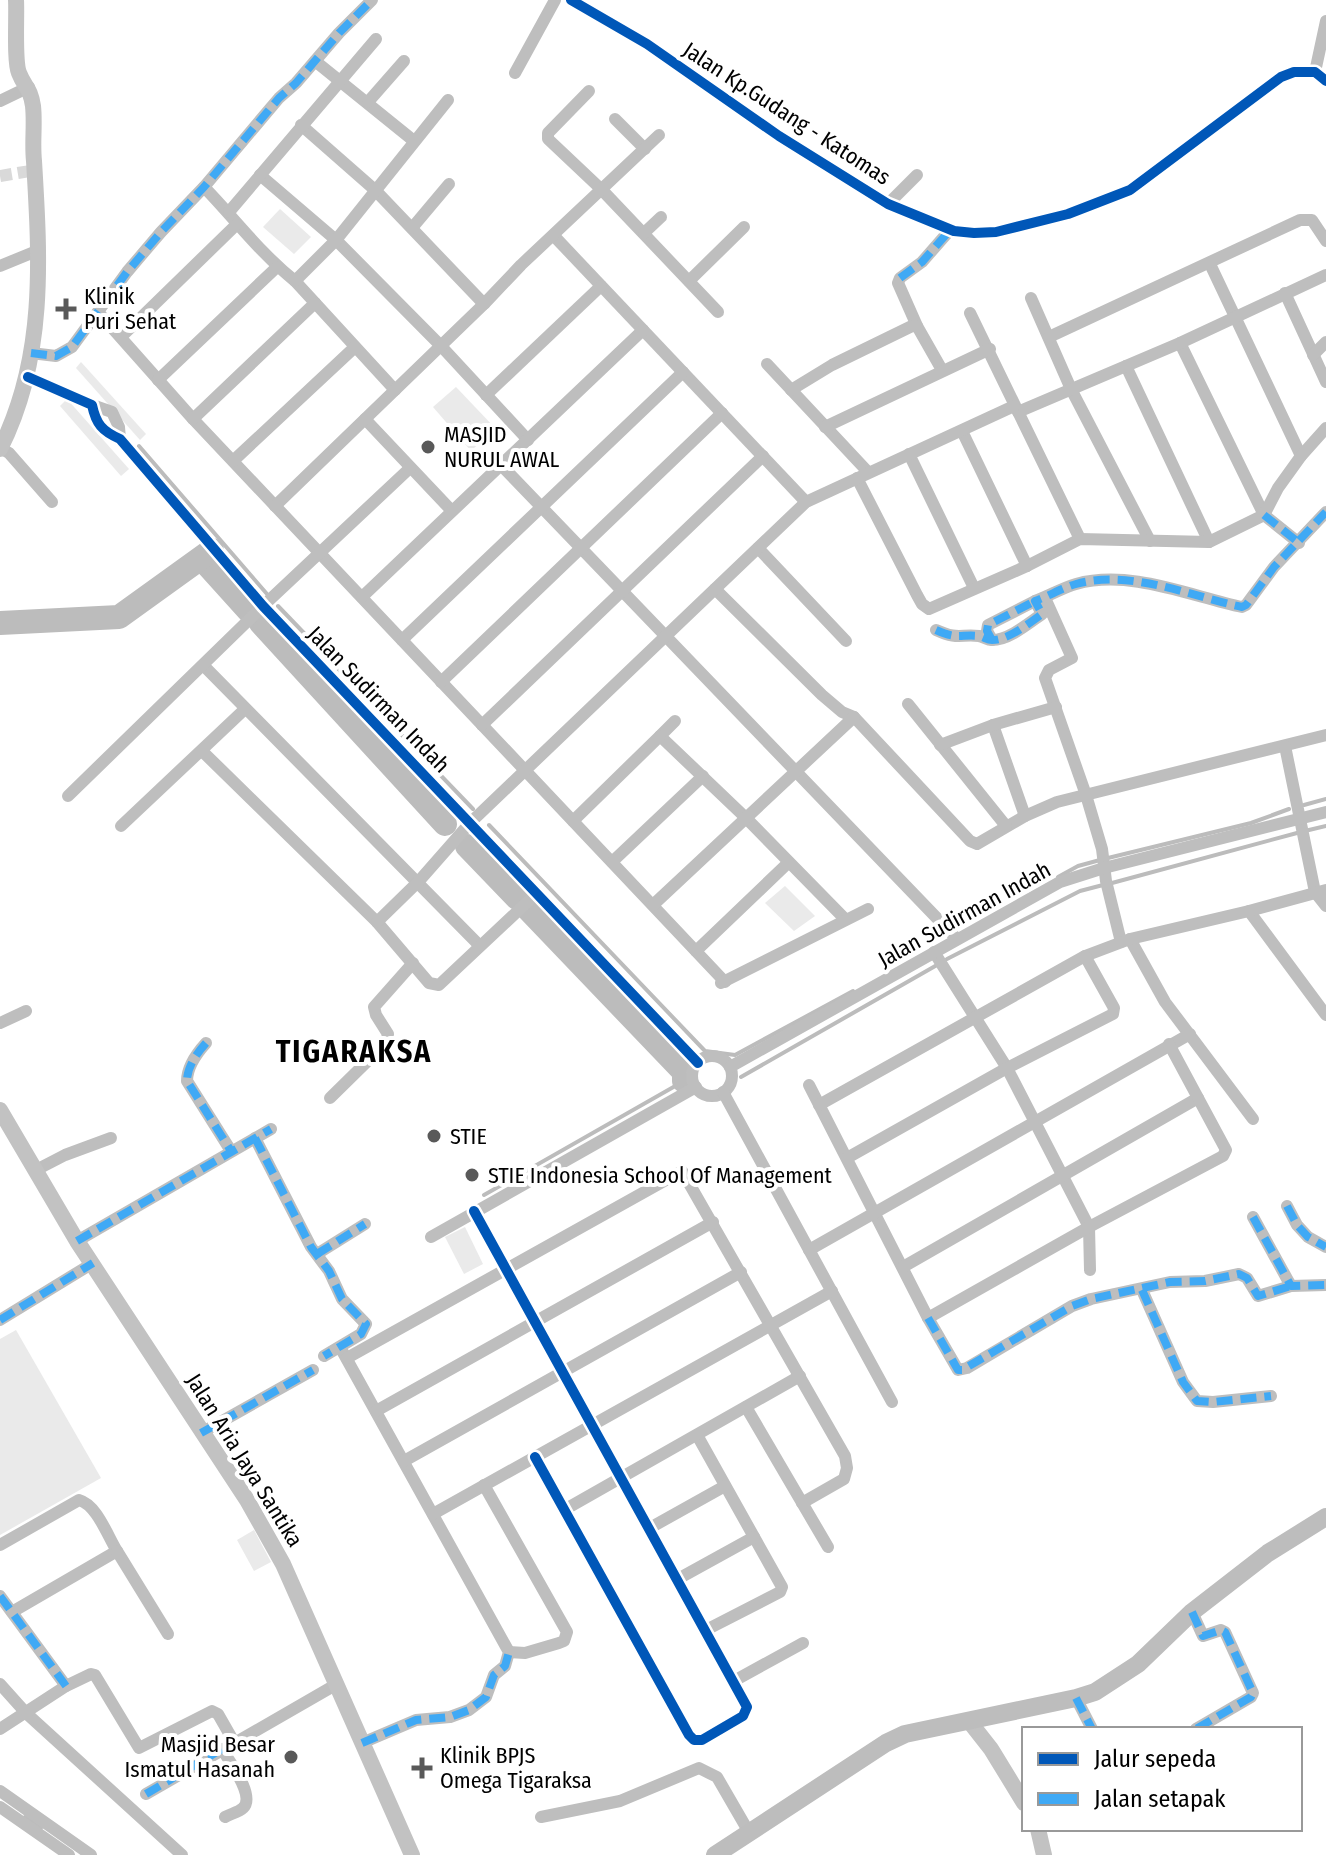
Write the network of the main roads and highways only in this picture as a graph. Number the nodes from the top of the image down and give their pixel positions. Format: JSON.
{"nodes":[{"id":1,"x":1325,"y":1520,"type":"edge"},
{"id":2,"x":715,"y":1855,"type":"edge"}],
"edges":[{"from":1,"to":2,"type":"main road"}]}
